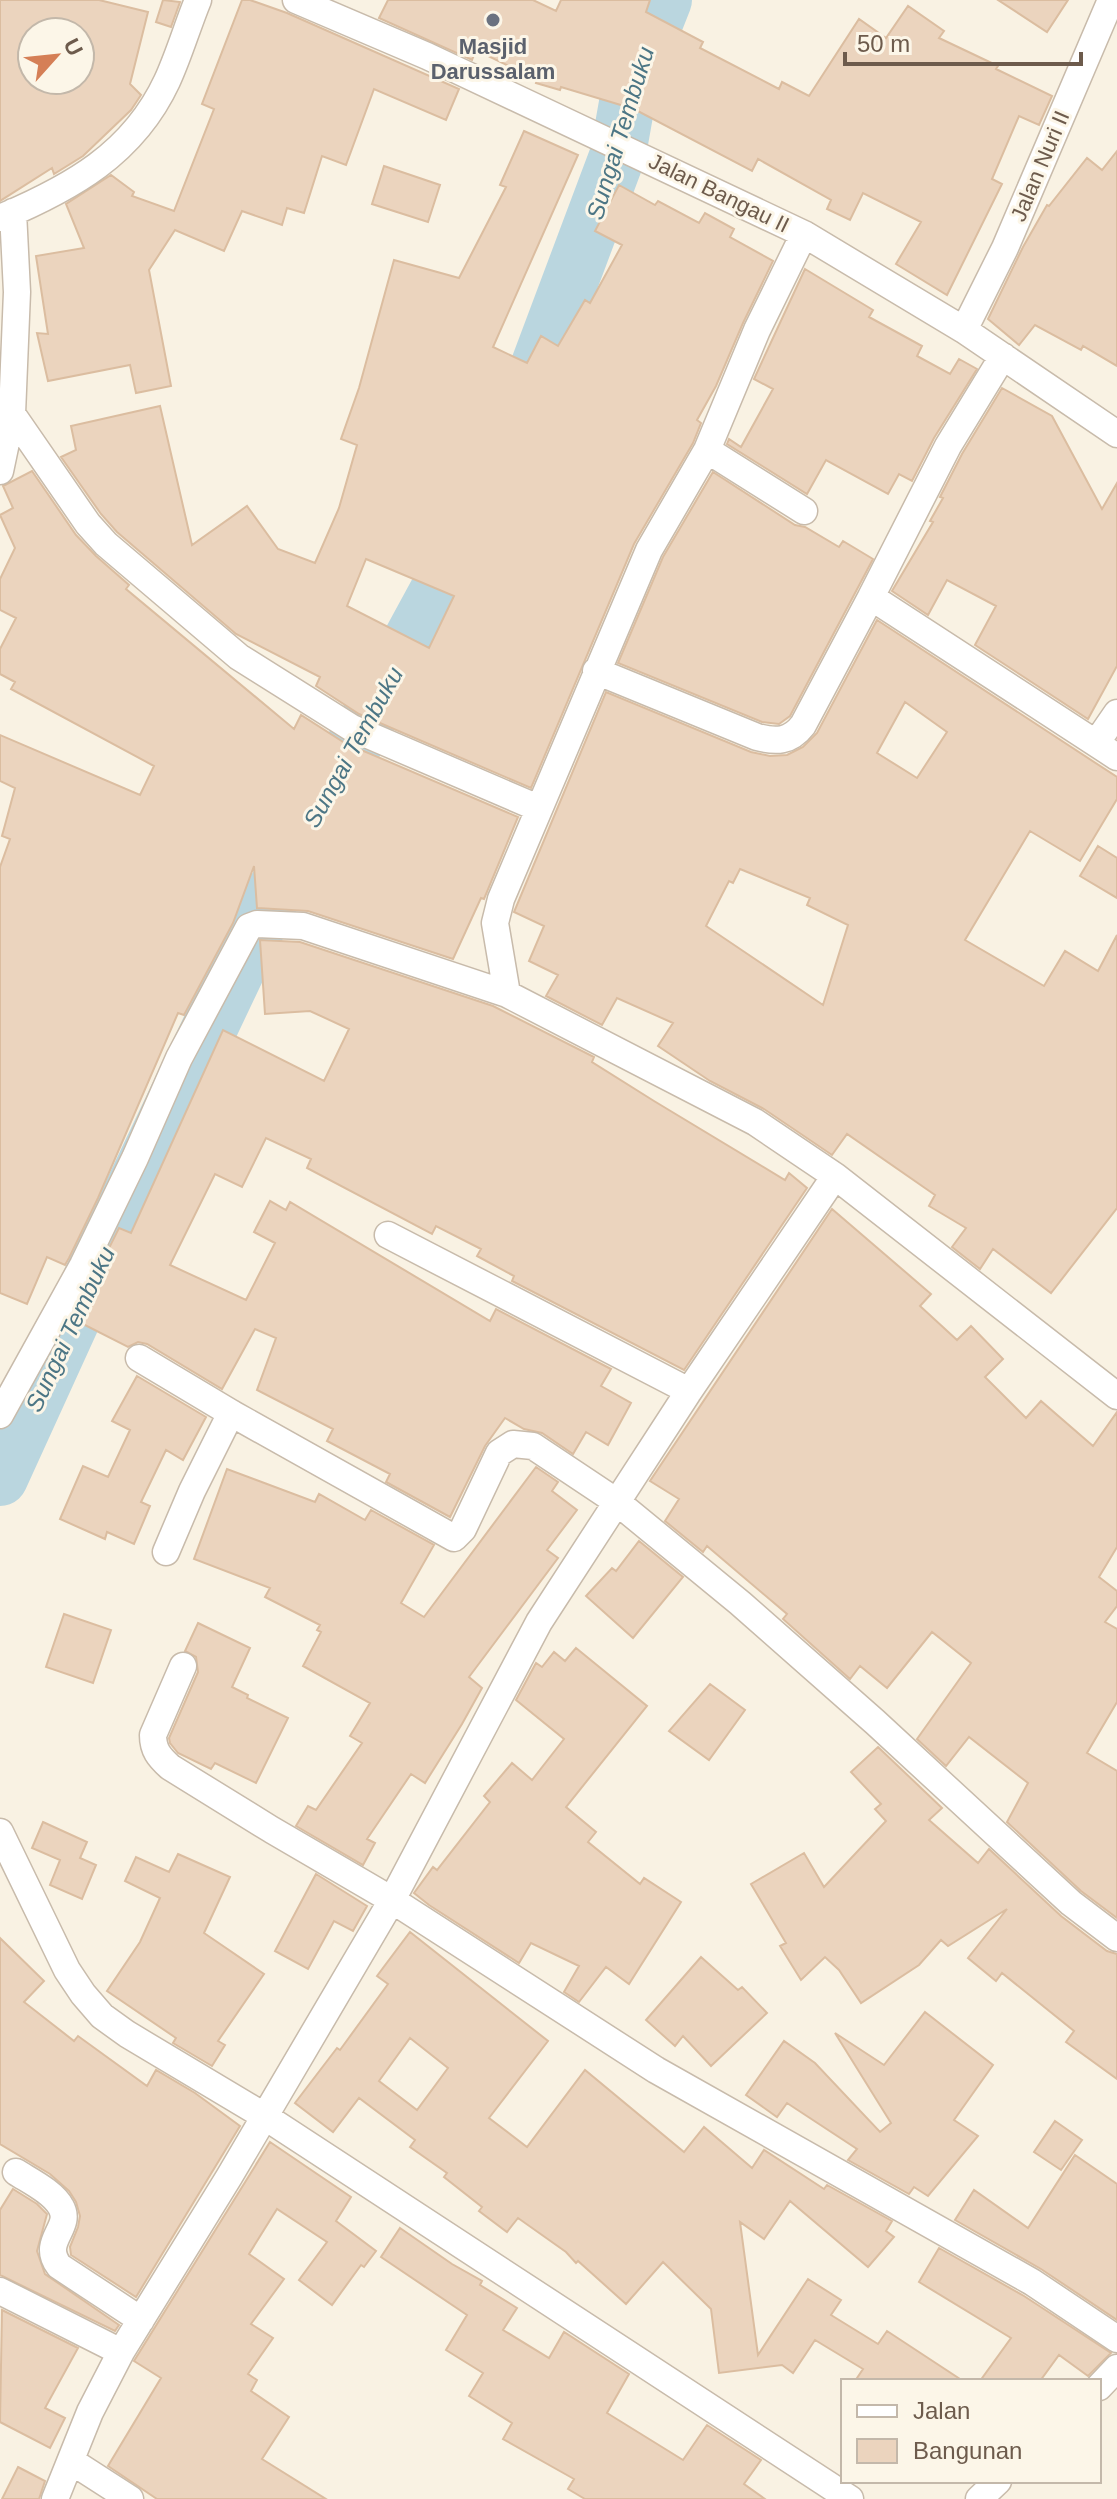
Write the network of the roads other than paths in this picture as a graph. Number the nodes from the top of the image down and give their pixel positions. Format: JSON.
{"nodes":[{"id":1,"x":198,"y":0,"type":"edge"},
{"id":2,"x":296,"y":0,"type":"edge"},
{"id":3,"x":1111,"y":0,"type":"edge"},
{"id":4,"x":7,"y":215,"type":"edge"},
{"id":5,"x":804,"y":234,"type":"junction"},
{"id":6,"x":964,"y":330,"type":"junction"},
{"id":7,"x":1003,"y":356,"type":"junction"},
{"id":8,"x":12,"y":414,"type":"junction"},
{"id":9,"x":1117,"y":434,"type":"edge"},
{"id":10,"x":707,"y":450,"type":"junction"},
{"id":11,"x":0,"y":471,"type":"edge"},
{"id":12,"x":804,"y":511,"type":"dead end"},
{"id":13,"x":871,"y":597,"type":"junction"},
{"id":14,"x":596,"y":671,"type":"junction"},
{"id":15,"x":1117,"y":713,"type":"edge"},
{"id":16,"x":1107,"y":750,"type":"edge"},
{"id":17,"x":538,"y":808,"type":"junction"},
{"id":18,"x":507,"y":994,"type":"junction"},
{"id":19,"x":835,"y":1176,"type":"junction"},
{"id":20,"x":388,"y":1235,"type":"dead end"},
{"id":21,"x":139,"y":1358,"type":"dead end"},
{"id":22,"x":689,"y":1391,"type":"junction"},
{"id":23,"x":1117,"y":1396,"type":"edge"},
{"id":24,"x":231,"y":1413,"type":"junction"},
{"id":25,"x":0,"y":1415,"type":"edge"},
{"id":26,"x":617,"y":1502,"type":"junction"},
{"id":27,"x":166,"y":1552,"type":"dead end"},
{"id":28,"x":183,"y":1666,"type":"dead end"},
{"id":29,"x":0,"y":1832,"type":"edge"},
{"id":30,"x":392,"y":1900,"type":"junction"},
{"id":31,"x":1117,"y":1938,"type":"edge"},
{"id":32,"x":264,"y":2116,"type":"junction"},
{"id":33,"x":16,"y":2172,"type":"dead end"},
{"id":34,"x":0,"y":2291,"type":"edge"},
{"id":35,"x":141,"y":2320,"type":"junction"},
{"id":36,"x":1117,"y":2339,"type":"edge"},
{"id":37,"x":121,"y":2352,"type":"junction"},
{"id":38,"x":1117,"y":2368,"type":"edge"},
{"id":39,"x":1101,"y":2385,"type":"edge"},
{"id":40,"x":71,"y":2461,"type":"junction"},
{"id":41,"x":996,"y":2483,"type":"edge"},
{"id":42,"x":55,"y":2499,"type":"edge"},
{"id":43,"x":130,"y":2499,"type":"edge"},
{"id":44,"x":850,"y":2499,"type":"edge"},
{"id":45,"x":979,"y":2499,"type":"edge"}],
"edges":[{"from":1,"to":4,"type":"street"},
{"from":2,"to":5,"type":"street","name":"Jalan Bangau II"},
{"from":3,"to":6,"type":"street","name":"Jalan Nuri II"},
{"from":4,"to":8,"type":"street"},
{"from":5,"to":6,"type":"street","name":"Jalan Bangau II"},
{"from":5,"to":10,"type":"street"},
{"from":6,"to":7,"type":"street","name":"Jalan Bangau II"},
{"from":7,"to":9,"type":"street","name":"Jalan Bangau II"},
{"from":7,"to":13,"type":"street"},
{"from":8,"to":11,"type":"street"},
{"from":8,"to":17,"type":"street"},
{"from":10,"to":12,"type":"street"},
{"from":10,"to":14,"type":"street"},
{"from":13,"to":14,"type":"street"},
{"from":13,"to":16,"type":"street"},
{"from":14,"to":17,"type":"street"},
{"from":15,"to":16,"type":"street"},
{"from":17,"to":18,"type":"street"},
{"from":18,"to":19,"type":"street"},
{"from":18,"to":25,"type":"street"},
{"from":19,"to":22,"type":"street"},
{"from":19,"to":23,"type":"street"},
{"from":20,"to":22,"type":"street"},
{"from":21,"to":24,"type":"street"},
{"from":22,"to":26,"type":"street"},
{"from":24,"to":26,"type":"street"},
{"from":24,"to":27,"type":"street"},
{"from":26,"to":30,"type":"street"},
{"from":26,"to":31,"type":"street"},
{"from":28,"to":30,"type":"street"},
{"from":29,"to":32,"type":"street"},
{"from":30,"to":32,"type":"street"},
{"from":30,"to":36,"type":"street"},
{"from":32,"to":35,"type":"street"},
{"from":32,"to":44,"type":"street"},
{"from":33,"to":35,"type":"street"},
{"from":34,"to":37,"type":"street"},
{"from":35,"to":37,"type":"street"},
{"from":37,"to":40,"type":"street"},
{"from":38,"to":39,"type":"street"},
{"from":40,"to":42,"type":"street"},
{"from":40,"to":43,"type":"street"},
{"from":41,"to":45,"type":"street"}]}
